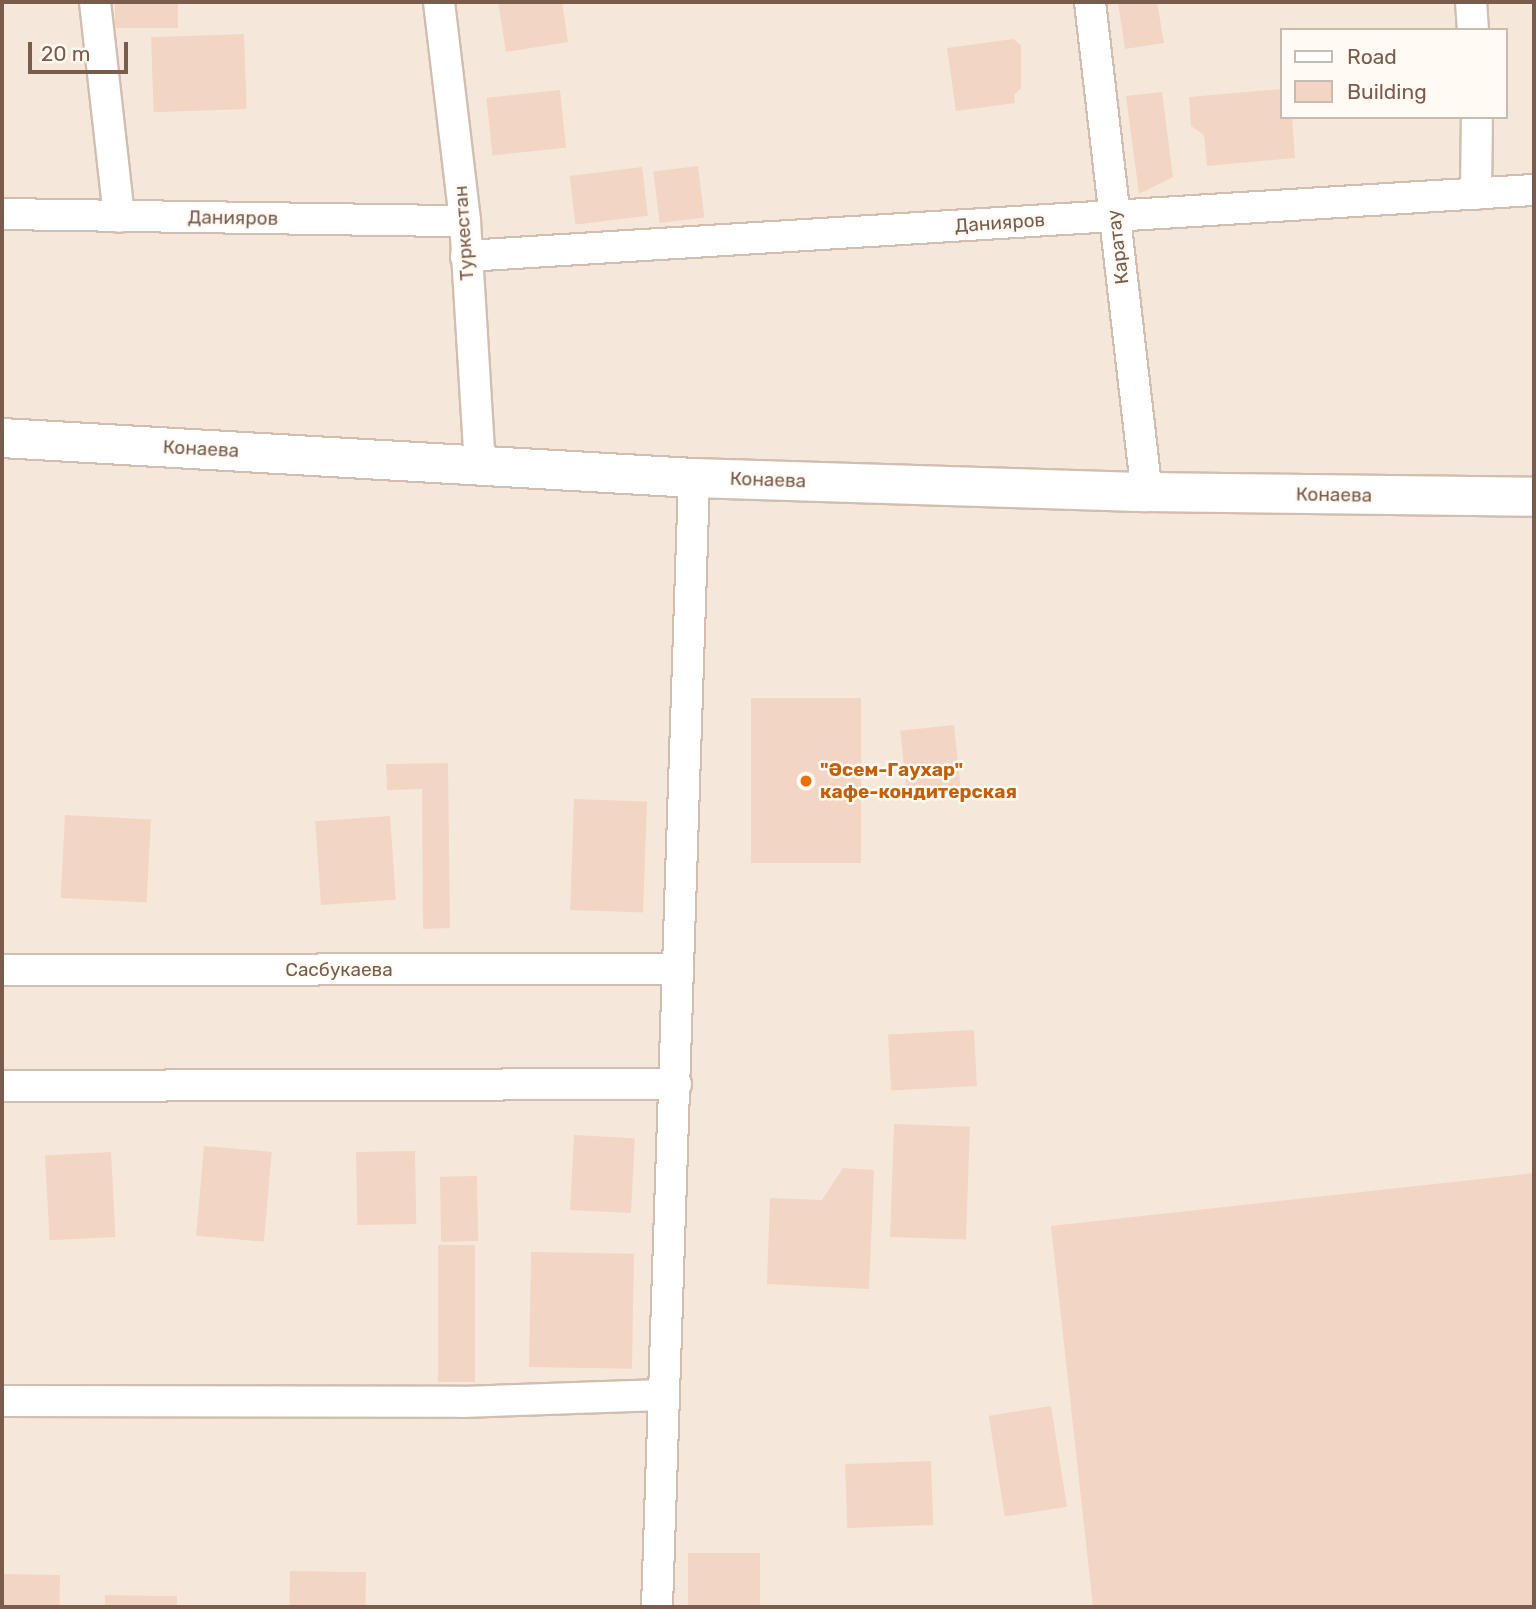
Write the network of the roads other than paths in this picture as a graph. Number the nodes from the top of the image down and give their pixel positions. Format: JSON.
{"nodes":[{"id":1,"x":96,"y":2,"type":"edge"},
{"id":2,"x":439,"y":2,"type":"edge"},
{"id":3,"x":1090,"y":2,"type":"edge"},
{"id":4,"x":1471,"y":2,"type":"edge"},
{"id":5,"x":1473,"y":28,"type":"edge"},
{"id":6,"x":1477,"y":119,"type":"edge"},
{"id":7,"x":1534,"y":190,"type":"edge"},
{"id":8,"x":1476,"y":194,"type":"junction"},
{"id":9,"x":2,"y":214,"type":"edge"},
{"id":10,"x":1114,"y":216,"type":"junction"},
{"id":11,"x":119,"y":217,"type":"junction"},
{"id":12,"x":465,"y":221,"type":"junction"},
{"id":13,"x":466,"y":256,"type":"junction"},
{"id":14,"x":2,"y":438,"type":"edge"},
{"id":15,"x":480,"y":465,"type":"junction"},
{"id":16,"x":694,"y":478,"type":"junction"},
{"id":17,"x":1147,"y":492,"type":"junction"},
{"id":18,"x":1534,"y":498,"type":"edge"},
{"id":19,"x":676,"y":969,"type":"junction"},
{"id":20,"x":2,"y":970,"type":"edge"},
{"id":21,"x":676,"y":1084,"type":"junction"},
{"id":22,"x":2,"y":1086,"type":"edge"},
{"id":23,"x":662,"y":1395,"type":"junction"},
{"id":24,"x":2,"y":1401,"type":"edge"},
{"id":25,"x":657,"y":1607,"type":"edge"}],
"edges":[{"from":1,"to":11,"type":"street"},
{"from":2,"to":12,"type":"street","name":"Туркестан"},
{"from":3,"to":10,"type":"street","name":"Каратау"},
{"from":4,"to":5,"type":"street"},
{"from":6,"to":8,"type":"street"},
{"from":7,"to":8,"type":"street","name":"Данияров"},
{"from":8,"to":10,"type":"street","name":"Данияров"},
{"from":9,"to":11,"type":"street","name":"Данияров"},
{"from":10,"to":13,"type":"street","name":"Данияров"},
{"from":10,"to":17,"type":"street","name":"Каратау"},
{"from":11,"to":12,"type":"street","name":"Данияров"},
{"from":12,"to":13,"type":"street","name":"Туркестан"},
{"from":13,"to":15,"type":"street","name":"Туркестан"},
{"from":14,"to":15,"type":"main road","name":"Конаева"},
{"from":15,"to":16,"type":"main road","name":"Конаева"},
{"from":16,"to":17,"type":"main road","name":"Конаева"},
{"from":16,"to":19,"type":"street"},
{"from":17,"to":18,"type":"main road","name":"Конаева"},
{"from":19,"to":20,"type":"street","name":"Сасбукаева"},
{"from":19,"to":21,"type":"street"},
{"from":21,"to":22,"type":"street"},
{"from":21,"to":23,"type":"street"},
{"from":23,"to":24,"type":"street"},
{"from":23,"to":25,"type":"street"}]}
